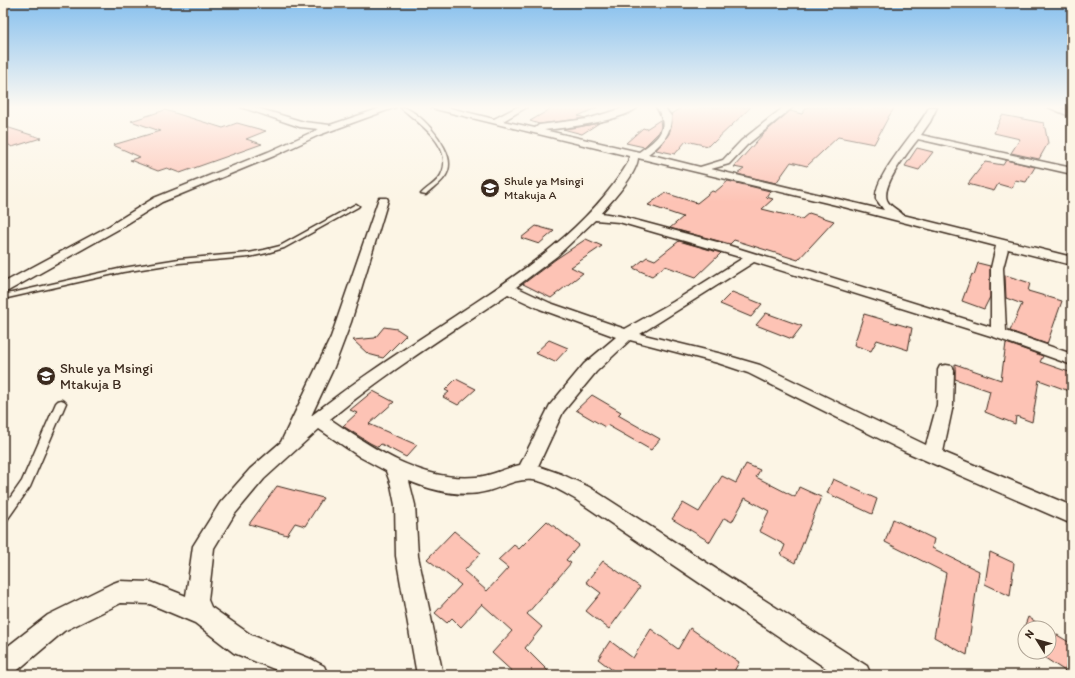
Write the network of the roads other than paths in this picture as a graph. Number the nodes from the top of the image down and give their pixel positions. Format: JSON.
{"nodes":[{"id":1,"x":305,"y":139,"type":"edge"},
{"id":2,"x":438,"y":139,"type":"edge"},
{"id":3,"x":569,"y":139,"type":"edge"},
{"id":4,"x":661,"y":139,"type":"edge"},
{"id":5,"x":749,"y":139,"type":"edge"},
{"id":6,"x":912,"y":139,"type":"edge"},
{"id":7,"x":926,"y":139,"type":"edge"},
{"id":8,"x":638,"y":155,"type":"junction"},
{"id":9,"x":699,"y":170,"type":"junction"},
{"id":10,"x":1072,"y":171,"type":"edge"},
{"id":11,"x":424,"y":194,"type":"dead end"},
{"id":12,"x":383,"y":200,"type":"dead end"},
{"id":13,"x":356,"y":206,"type":"dead end"},
{"id":14,"x":593,"y":216,"type":"junction"},
{"id":15,"x":901,"y":218,"type":"junction"},
{"id":16,"x":1003,"y":244,"type":"junction"},
{"id":17,"x":753,"y":257,"type":"junction"},
{"id":18,"x":1072,"y":261,"type":"edge"},
{"id":19,"x":3,"y":288,"type":"edge"},
{"id":20,"x":507,"y":288,"type":"junction"},
{"id":21,"x":3,"y":297,"type":"edge"},
{"id":22,"x":999,"y":334,"type":"junction"},
{"id":23,"x":627,"y":335,"type":"junction"},
{"id":24,"x":1072,"y":360,"type":"edge"},
{"id":25,"x":946,"y":370,"type":"dead end"},
{"id":26,"x":61,"y":403,"type":"dead end"},
{"id":27,"x":318,"y":420,"type":"junction"},
{"id":28,"x":286,"y":449,"type":"junction"},
{"id":29,"x":933,"y":456,"type":"junction"},
{"id":30,"x":394,"y":468,"type":"junction"},
{"id":31,"x":526,"y":472,"type":"junction"},
{"id":32,"x":1072,"y":515,"type":"edge"},
{"id":33,"x":3,"y":518,"type":"edge"},
{"id":34,"x":203,"y":615,"type":"junction"},
{"id":35,"x":3,"y":666,"type":"edge"},
{"id":36,"x":315,"y":675,"type":"edge"},
{"id":37,"x":430,"y":675,"type":"edge"},
{"id":38,"x":858,"y":675,"type":"edge"}],
"edges":[{"from":1,"to":19,"type":"street"},
{"from":2,"to":11,"type":"lane"},
{"from":3,"to":8,"type":"street"},
{"from":4,"to":8,"type":"street"},
{"from":5,"to":9,"type":"street"},
{"from":6,"to":15,"type":"street"},
{"from":7,"to":10,"type":"street"},
{"from":8,"to":9,"type":"street"},
{"from":8,"to":14,"type":"street"},
{"from":9,"to":15,"type":"street"},
{"from":12,"to":28,"type":"street"},
{"from":13,"to":21,"type":"lane"},
{"from":14,"to":17,"type":"street"},
{"from":14,"to":20,"type":"street"},
{"from":15,"to":16,"type":"street"},
{"from":16,"to":18,"type":"street"},
{"from":16,"to":22,"type":"street"},
{"from":17,"to":22,"type":"street"},
{"from":17,"to":23,"type":"street"},
{"from":20,"to":23,"type":"street"},
{"from":20,"to":27,"type":"street"},
{"from":22,"to":24,"type":"street"},
{"from":23,"to":29,"type":"street"},
{"from":23,"to":31,"type":"street"},
{"from":25,"to":29,"type":"street"},
{"from":26,"to":33,"type":"lane"},
{"from":27,"to":28,"type":"street"},
{"from":27,"to":30,"type":"street"},
{"from":28,"to":34,"type":"street"},
{"from":29,"to":32,"type":"street"},
{"from":30,"to":31,"type":"street"},
{"from":30,"to":37,"type":"street"},
{"from":31,"to":38,"type":"street"},
{"from":34,"to":35,"type":"street"},
{"from":34,"to":36,"type":"street"}]}
